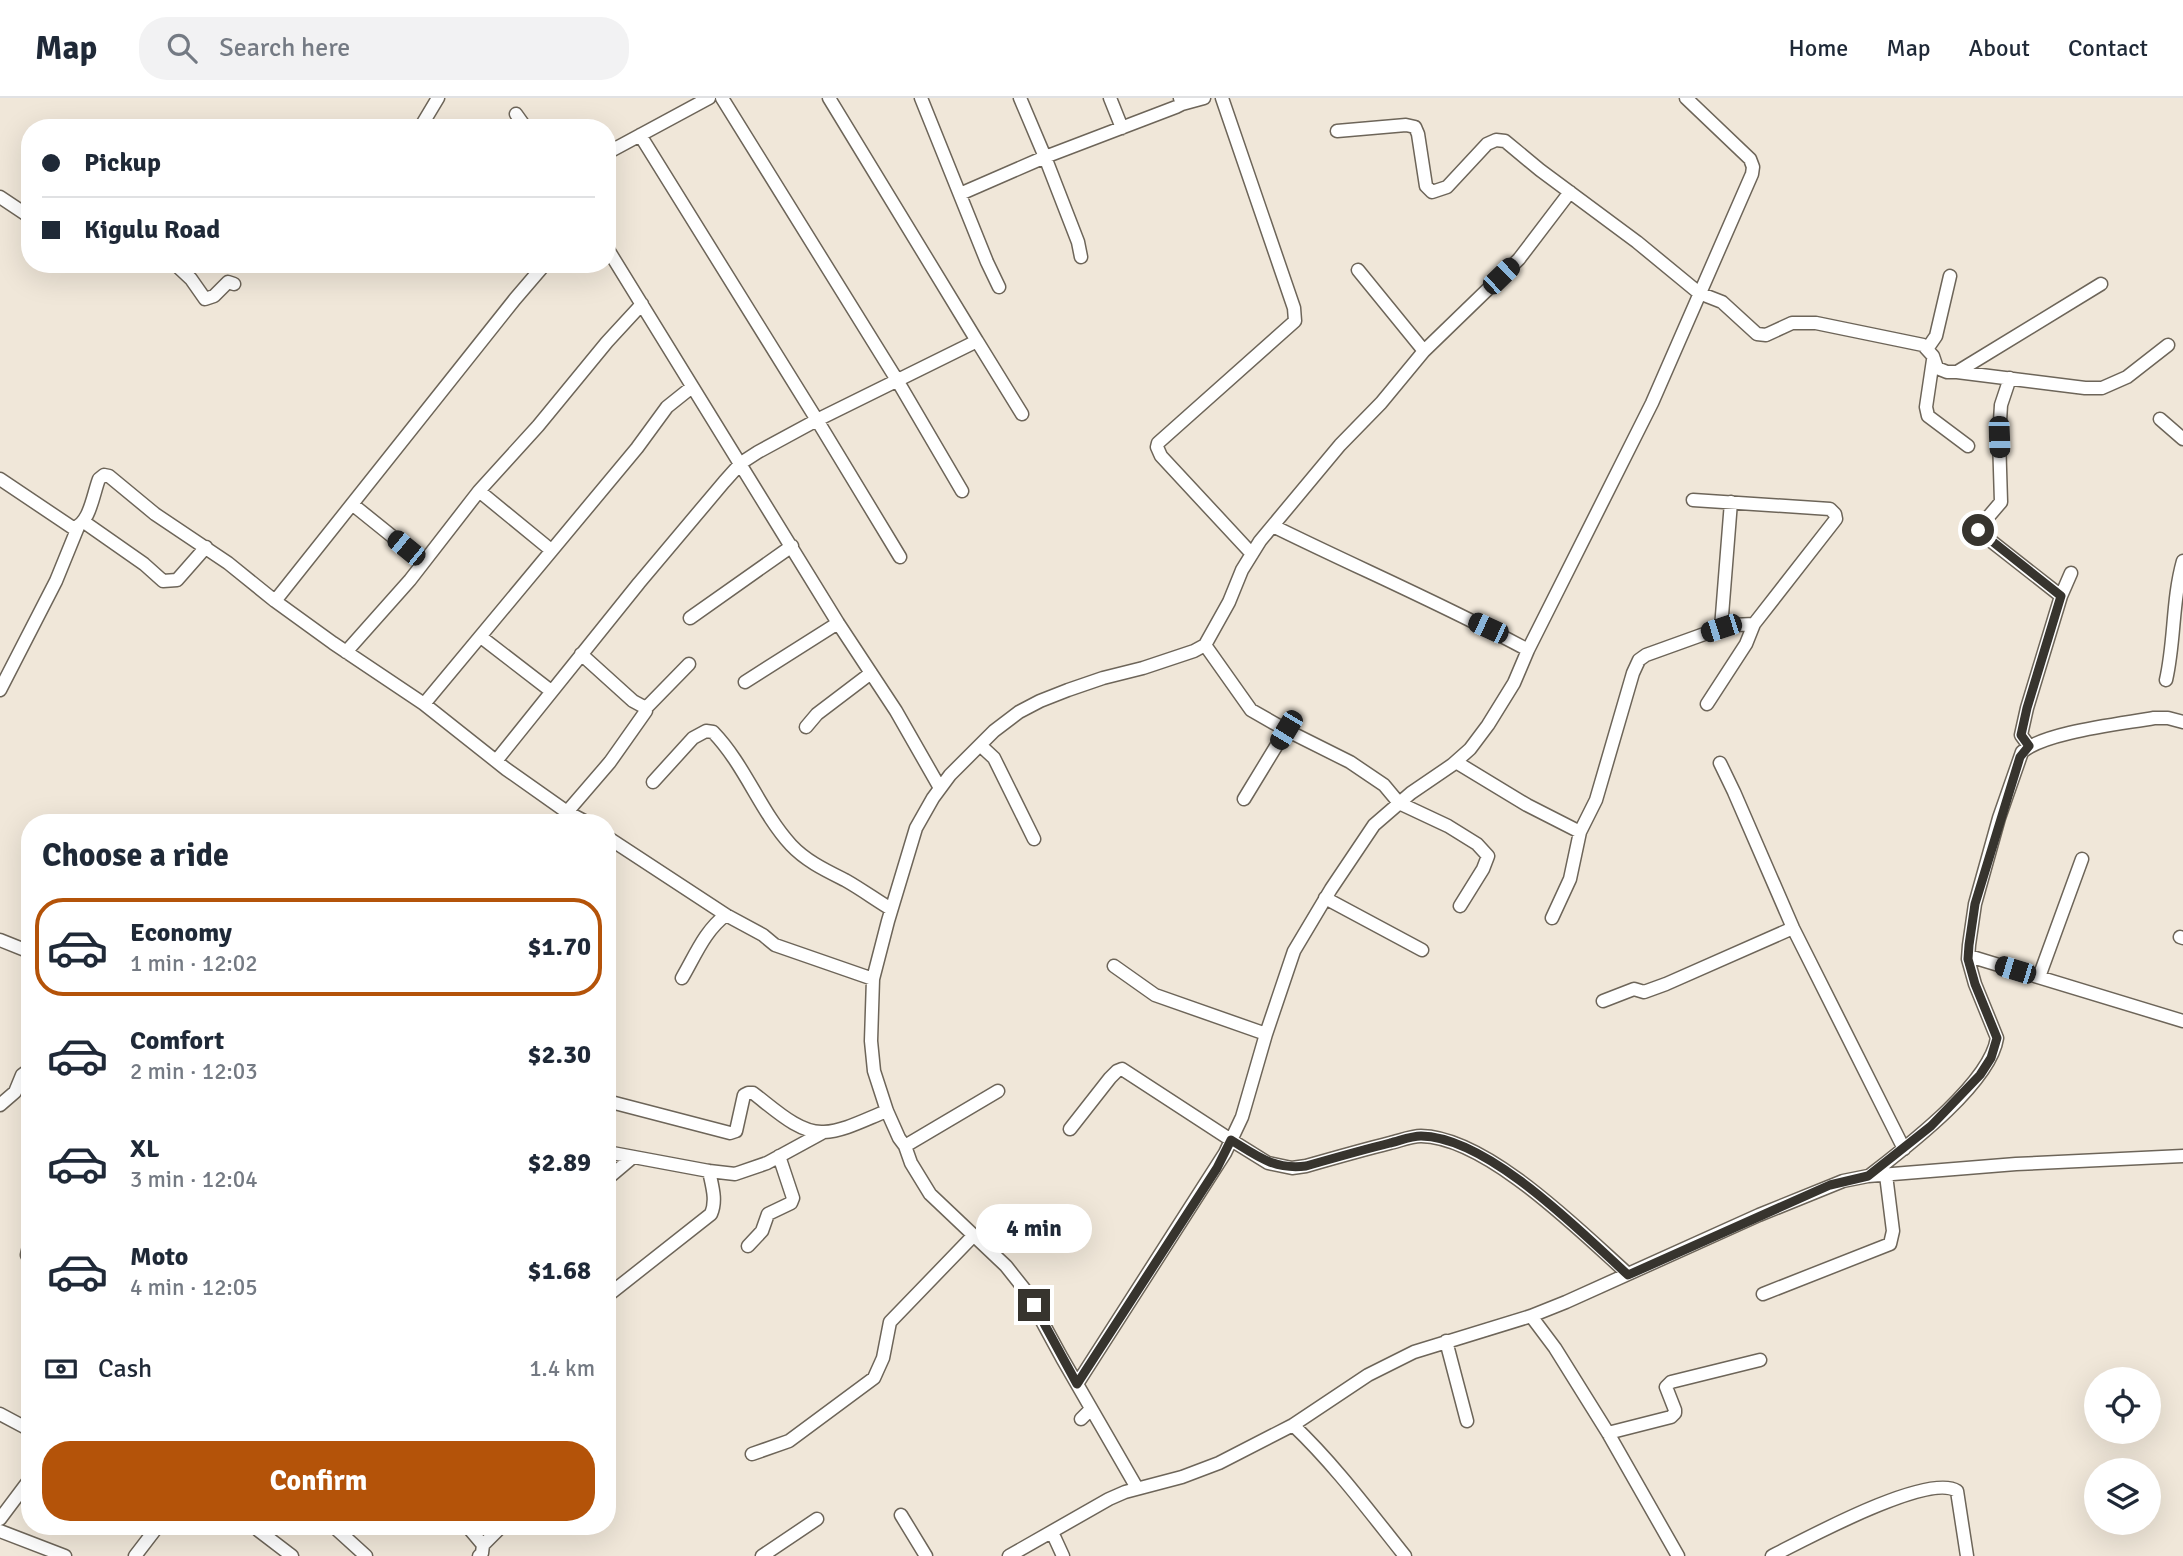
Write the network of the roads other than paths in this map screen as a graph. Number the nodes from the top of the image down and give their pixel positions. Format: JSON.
{"nodes":[{"id":1,"x":438,"y":98,"type":"edge"},
{"id":2,"x":709,"y":98,"type":"edge"},
{"id":3,"x":722,"y":98,"type":"edge"},
{"id":4,"x":829,"y":98,"type":"edge"},
{"id":5,"x":920,"y":98,"type":"edge"},
{"id":6,"x":1020,"y":98,"type":"edge"},
{"id":7,"x":1110,"y":98,"type":"edge"},
{"id":8,"x":1204,"y":98,"type":"edge"},
{"id":9,"x":1222,"y":98,"type":"edge"},
{"id":10,"x":1686,"y":98,"type":"edge"},
{"id":11,"x":1181,"y":101,"type":"edge"},
{"id":12,"x":516,"y":114,"type":"dead end"},
{"id":13,"x":425,"y":119,"type":"edge"},
{"id":14,"x":520,"y":119,"type":"edge"},
{"id":15,"x":1122,"y":128,"type":"junction"},
{"id":16,"x":1337,"y":131,"type":"dead end"},
{"id":17,"x":640,"y":135,"type":"junction"},
{"id":18,"x":616,"y":148,"type":"edge"},
{"id":19,"x":1045,"y":157,"type":"junction"},
{"id":20,"x":1570,"y":192,"type":"junction"},
{"id":21,"x":960,"y":194,"type":"junction"},
{"id":22,"x":0,"y":197,"type":"edge"},
{"id":23,"x":21,"y":211,"type":"edge"},
{"id":24,"x":1081,"y":257,"type":"dead end"},
{"id":25,"x":616,"y":262,"type":"edge"},
{"id":26,"x":1358,"y":270,"type":"dead end"},
{"id":27,"x":185,"y":273,"type":"edge"},
{"id":28,"x":537,"y":273,"type":"edge"},
{"id":29,"x":1950,"y":276,"type":"dead end"},
{"id":30,"x":234,"y":284,"type":"dead end"},
{"id":31,"x":2101,"y":284,"type":"dead end"},
{"id":32,"x":999,"y":287,"type":"dead end"},
{"id":33,"x":1699,"y":293,"type":"junction"},
{"id":34,"x":642,"y":304,"type":"junction"},
{"id":35,"x":977,"y":341,"type":"junction"},
{"id":36,"x":2168,"y":345,"type":"dead end"},
{"id":37,"x":1424,"y":351,"type":"junction"},
{"id":38,"x":1930,"y":353,"type":"junction"},
{"id":39,"x":1957,"y":372,"type":"junction"},
{"id":40,"x":2010,"y":378,"type":"junction"},
{"id":41,"x":897,"y":380,"type":"junction"},
{"id":42,"x":692,"y":387,"type":"junction"},
{"id":43,"x":1023,"y":414,"type":"dead end"},
{"id":44,"x":2160,"y":419,"type":"dead end"},
{"id":45,"x":817,"y":420,"type":"junction"},
{"id":46,"x":2183,"y":439,"type":"edge"},
{"id":47,"x":1968,"y":446,"type":"dead end"},
{"id":48,"x":741,"y":463,"type":"junction"},
{"id":49,"x":0,"y":479,"type":"edge"},
{"id":50,"x":479,"y":491,"type":"junction"},
{"id":51,"x":962,"y":491,"type":"dead end"},
{"id":52,"x":1693,"y":500,"type":"dead end"},
{"id":53,"x":1731,"y":502,"type":"junction"},
{"id":54,"x":352,"y":504,"type":"junction"},
{"id":55,"x":81,"y":524,"type":"junction"},
{"id":56,"x":1273,"y":526,"type":"junction"},
{"id":57,"x":792,"y":546,"type":"junction"},
{"id":58,"x":206,"y":547,"type":"junction"},
{"id":59,"x":551,"y":550,"type":"junction"},
{"id":60,"x":1252,"y":554,"type":"junction"},
{"id":61,"x":900,"y":557,"type":"dead end"},
{"id":62,"x":2183,"y":561,"type":"edge"},
{"id":63,"x":424,"y":562,"type":"junction"},
{"id":64,"x":2071,"y":573,"type":"dead end"},
{"id":65,"x":2061,"y":596,"type":"junction"},
{"id":66,"x":275,"y":601,"type":"junction"},
{"id":67,"x":690,"y":618,"type":"dead end"},
{"id":68,"x":838,"y":623,"type":"junction"},
{"id":69,"x":1754,"y":624,"type":"junction"},
{"id":70,"x":1721,"y":628,"type":"junction"},
{"id":71,"x":481,"y":638,"type":"junction"},
{"id":72,"x":1205,"y":645,"type":"junction"},
{"id":73,"x":1528,"y":650,"type":"junction"},
{"id":74,"x":346,"y":652,"type":"junction"},
{"id":75,"x":581,"y":654,"type":"junction"},
{"id":76,"x":689,"y":664,"type":"dead end"},
{"id":77,"x":871,"y":673,"type":"junction"},
{"id":78,"x":2166,"y":680,"type":"dead end"},
{"id":79,"x":745,"y":681,"type":"dead end"},
{"id":80,"x":2,"y":684,"type":"edge"},
{"id":81,"x":551,"y":691,"type":"junction"},
{"id":82,"x":424,"y":704,"type":"junction"},
{"id":83,"x":1707,"y":704,"type":"dead end"},
{"id":84,"x":646,"y":708,"type":"junction"},
{"id":85,"x":2183,"y":722,"type":"edge"},
{"id":86,"x":806,"y":727,"type":"dead end"},
{"id":87,"x":1286,"y":730,"type":"junction"},
{"id":88,"x":979,"y":745,"type":"junction"},
{"id":89,"x":2029,"y":746,"type":"junction"},
{"id":90,"x":496,"y":761,"type":"junction"},
{"id":91,"x":1456,"y":762,"type":"junction"},
{"id":92,"x":1720,"y":764,"type":"dead end"},
{"id":93,"x":653,"y":782,"type":"dead end"},
{"id":94,"x":940,"y":788,"type":"junction"},
{"id":95,"x":1244,"y":799,"type":"dead end"},
{"id":96,"x":1399,"y":803,"type":"junction"},
{"id":97,"x":567,"y":812,"type":"junction"},
{"id":98,"x":571,"y":814,"type":"edge"},
{"id":99,"x":1580,"y":832,"type":"junction"},
{"id":100,"x":1034,"y":839,"type":"dead end"},
{"id":101,"x":616,"y":842,"type":"edge"},
{"id":102,"x":2082,"y":859,"type":"dead end"},
{"id":103,"x":1325,"y":898,"type":"junction"},
{"id":104,"x":1460,"y":906,"type":"dead end"},
{"id":105,"x":891,"y":909,"type":"junction"},
{"id":106,"x":726,"y":915,"type":"junction"},
{"id":107,"x":1552,"y":918,"type":"dead end"},
{"id":108,"x":1793,"y":928,"type":"junction"},
{"id":109,"x":0,"y":940,"type":"edge"},
{"id":110,"x":21,"y":948,"type":"edge"},
{"id":111,"x":1422,"y":950,"type":"dead end"},
{"id":112,"x":1969,"y":956,"type":"junction"},
{"id":113,"x":1114,"y":966,"type":"dead end"},
{"id":114,"x":2039,"y":977,"type":"junction"},
{"id":115,"x":682,"y":978,"type":"dead end"},
{"id":116,"x":873,"y":979,"type":"junction"},
{"id":117,"x":1603,"y":1001,"type":"dead end"},
{"id":118,"x":2183,"y":1021,"type":"edge"},
{"id":119,"x":1266,"y":1034,"type":"junction"},
{"id":120,"x":21,"y":1077,"type":"edge"},
{"id":121,"x":998,"y":1091,"type":"dead end"},
{"id":122,"x":616,"y":1103,"type":"edge"},
{"id":123,"x":0,"y":1105,"type":"edge"},
{"id":124,"x":887,"y":1111,"type":"junction"},
{"id":125,"x":1070,"y":1129,"type":"dead end"},
{"id":126,"x":822,"y":1133,"type":"junction"},
{"id":127,"x":1231,"y":1140,"type":"junction"},
{"id":128,"x":905,"y":1146,"type":"junction"},
{"id":129,"x":1904,"y":1149,"type":"junction"},
{"id":130,"x":616,"y":1154,"type":"edge"},
{"id":131,"x":779,"y":1156,"type":"junction"},
{"id":132,"x":2183,"y":1156,"type":"edge"},
{"id":133,"x":633,"y":1157,"type":"junction"},
{"id":134,"x":616,"y":1171,"type":"edge"},
{"id":135,"x":709,"y":1171,"type":"junction"},
{"id":136,"x":1886,"y":1175,"type":"junction"},
{"id":137,"x":1868,"y":1176,"type":"junction"},
{"id":138,"x":974,"y":1236,"type":"junction"},
{"id":139,"x":748,"y":1246,"type":"dead end"},
{"id":140,"x":1628,"y":1275,"type":"junction"},
{"id":141,"x":616,"y":1289,"type":"edge"},
{"id":142,"x":1763,"y":1294,"type":"dead end"},
{"id":143,"x":1531,"y":1316,"type":"junction"},
{"id":144,"x":1446,"y":1341,"type":"junction"},
{"id":145,"x":1760,"y":1360,"type":"dead end"},
{"id":146,"x":1077,"y":1384,"type":"junction"},
{"id":147,"x":1091,"y":1409,"type":"junction"},
{"id":148,"x":0,"y":1414,"type":"edge"},
{"id":149,"x":1081,"y":1419,"type":"dead end"},
{"id":150,"x":1467,"y":1421,"type":"dead end"},
{"id":151,"x":21,"y":1425,"type":"edge"},
{"id":152,"x":1293,"y":1425,"type":"junction"},
{"id":153,"x":1608,"y":1433,"type":"junction"},
{"id":154,"x":752,"y":1454,"type":"dead end"},
{"id":155,"x":1137,"y":1488,"type":"junction"},
{"id":156,"x":21,"y":1491,"type":"edge"},
{"id":157,"x":901,"y":1515,"type":"dead end"},
{"id":158,"x":817,"y":1519,"type":"dead end"},
{"id":159,"x":0,"y":1520,"type":"edge"},
{"id":160,"x":0,"y":1531,"type":"edge"},
{"id":161,"x":1052,"y":1532,"type":"junction"},
{"id":162,"x":151,"y":1535,"type":"edge"},
{"id":163,"x":265,"y":1535,"type":"edge"},
{"id":164,"x":343,"y":1535,"type":"edge"},
{"id":165,"x":473,"y":1535,"type":"edge"},
{"id":166,"x":495,"y":1535,"type":"edge"},
{"id":167,"x":483,"y":1552,"type":"edge"},
{"id":168,"x":65,"y":1556,"type":"edge"},
{"id":169,"x":135,"y":1556,"type":"edge"},
{"id":170,"x":292,"y":1556,"type":"edge"},
{"id":171,"x":366,"y":1556,"type":"edge"},
{"id":172,"x":762,"y":1556,"type":"edge"},
{"id":173,"x":926,"y":1556,"type":"edge"},
{"id":174,"x":1009,"y":1556,"type":"edge"},
{"id":175,"x":1063,"y":1556,"type":"edge"},
{"id":176,"x":1405,"y":1556,"type":"edge"},
{"id":177,"x":1678,"y":1556,"type":"edge"},
{"id":178,"x":1772,"y":1556,"type":"edge"},
{"id":179,"x":1967,"y":1556,"type":"edge"}],
"edges":[{"from":1,"to":13,"type":"street"},
{"from":2,"to":17,"type":"street"},
{"from":3,"to":41,"type":"street"},
{"from":4,"to":35,"type":"street"},
{"from":5,"to":21,"type":"street"},
{"from":6,"to":19,"type":"street"},
{"from":7,"to":15,"type":"street"},
{"from":8,"to":11,"type":"street"},
{"from":9,"to":60,"type":"street"},
{"from":10,"to":33,"type":"street"},
{"from":11,"to":15,"type":"street"},
{"from":12,"to":14,"type":"street"},
{"from":15,"to":19,"type":"street"},
{"from":16,"to":20,"type":"street"},
{"from":17,"to":18,"type":"street"},
{"from":17,"to":45,"type":"street"},
{"from":19,"to":21,"type":"street"},
{"from":19,"to":24,"type":"street"},
{"from":20,"to":33,"type":"street"},
{"from":20,"to":37,"type":"street"},
{"from":21,"to":32,"type":"street"},
{"from":22,"to":23,"type":"street"},
{"from":25,"to":34,"type":"street"},
{"from":26,"to":37,"type":"street"},
{"from":27,"to":30,"type":"street"},
{"from":28,"to":54,"type":"street"},
{"from":29,"to":38,"type":"street"},
{"from":31,"to":39,"type":"street"},
{"from":33,"to":38,"type":"street"},
{"from":33,"to":73,"type":"street"},
{"from":34,"to":42,"type":"street"},
{"from":34,"to":50,"type":"street"},
{"from":35,"to":41,"type":"street"},
{"from":35,"to":43,"type":"street"},
{"from":36,"to":40,"type":"street"},
{"from":37,"to":56,"type":"street"},
{"from":38,"to":39,"type":"street"},
{"from":38,"to":47,"type":"street"},
{"from":39,"to":40,"type":"street"},
{"from":40,"to":65,"type":"street"},
{"from":41,"to":45,"type":"street"},
{"from":41,"to":51,"type":"street"},
{"from":42,"to":48,"type":"street"},
{"from":42,"to":59,"type":"street"},
{"from":44,"to":46,"type":"street"},
{"from":45,"to":48,"type":"street"},
{"from":45,"to":61,"type":"street"},
{"from":48,"to":57,"type":"street"},
{"from":48,"to":75,"type":"street"},
{"from":49,"to":55,"type":"street"},
{"from":50,"to":59,"type":"street"},
{"from":50,"to":63,"type":"street"},
{"from":52,"to":53,"type":"street"},
{"from":53,"to":69,"type":"street"},
{"from":53,"to":70,"type":"street"},
{"from":54,"to":63,"type":"street"},
{"from":54,"to":66,"type":"street"},
{"from":55,"to":58,"type":"street"},
{"from":55,"to":58,"type":"street"},
{"from":55,"to":80,"type":"street"},
{"from":56,"to":60,"type":"street"},
{"from":56,"to":73,"type":"street"},
{"from":57,"to":67,"type":"street"},
{"from":57,"to":68,"type":"street"},
{"from":58,"to":66,"type":"street"},
{"from":59,"to":71,"type":"street"},
{"from":60,"to":72,"type":"street"},
{"from":62,"to":78,"type":"street"},
{"from":63,"to":74,"type":"street"},
{"from":64,"to":65,"type":"street"},
{"from":65,"to":89,"type":"street"},
{"from":66,"to":74,"type":"street"},
{"from":68,"to":77,"type":"street"},
{"from":68,"to":79,"type":"street"},
{"from":69,"to":70,"type":"street"},
{"from":69,"to":83,"type":"street"},
{"from":70,"to":99,"type":"street"},
{"from":71,"to":81,"type":"street"},
{"from":71,"to":82,"type":"street"},
{"from":72,"to":87,"type":"street"},
{"from":72,"to":88,"type":"street"},
{"from":73,"to":91,"type":"street"},
{"from":74,"to":82,"type":"street"},
{"from":75,"to":81,"type":"street"},
{"from":75,"to":84,"type":"street"},
{"from":76,"to":84,"type":"street"},
{"from":77,"to":86,"type":"street"},
{"from":77,"to":94,"type":"street"},
{"from":81,"to":90,"type":"street"},
{"from":82,"to":90,"type":"street"},
{"from":84,"to":97,"type":"street"},
{"from":85,"to":89,"type":"street"},
{"from":87,"to":95,"type":"street"},
{"from":87,"to":96,"type":"street"},
{"from":88,"to":94,"type":"street"},
{"from":88,"to":100,"type":"street"},
{"from":89,"to":112,"type":"street"},
{"from":90,"to":97,"type":"street"},
{"from":91,"to":96,"type":"street"},
{"from":91,"to":99,"type":"street"},
{"from":92,"to":108,"type":"street"},
{"from":93,"to":105,"type":"street"},
{"from":94,"to":105,"type":"street"},
{"from":96,"to":103,"type":"street"},
{"from":96,"to":104,"type":"street"},
{"from":97,"to":98,"type":"street"},
{"from":99,"to":107,"type":"street"},
{"from":101,"to":106,"type":"street"},
{"from":102,"to":114,"type":"street"},
{"from":103,"to":111,"type":"street"},
{"from":103,"to":119,"type":"street"},
{"from":105,"to":116,"type":"street"},
{"from":106,"to":115,"type":"street"},
{"from":106,"to":116,"type":"street"},
{"from":108,"to":117,"type":"street"},
{"from":108,"to":129,"type":"street"},
{"from":109,"to":110,"type":"street"},
{"from":112,"to":114,"type":"street"},
{"from":112,"to":129,"type":"street"},
{"from":113,"to":119,"type":"street"},
{"from":114,"to":118,"type":"street"},
{"from":116,"to":124,"type":"street"},
{"from":119,"to":127,"type":"street"},
{"from":120,"to":123,"type":"street"},
{"from":121,"to":128,"type":"street"},
{"from":122,"to":126,"type":"street"},
{"from":124,"to":126,"type":"street"},
{"from":124,"to":128,"type":"street"},
{"from":125,"to":127,"type":"street"},
{"from":126,"to":131,"type":"street"},
{"from":127,"to":140,"type":"street"},
{"from":127,"to":146,"type":"street"},
{"from":128,"to":138,"type":"street"},
{"from":129,"to":137,"type":"street"},
{"from":130,"to":133,"type":"street"},
{"from":131,"to":135,"type":"street"},
{"from":131,"to":139,"type":"street"},
{"from":132,"to":136,"type":"street"},
{"from":133,"to":134,"type":"street"},
{"from":133,"to":135,"type":"street"},
{"from":135,"to":141,"type":"street"},
{"from":136,"to":137,"type":"street"},
{"from":136,"to":142,"type":"street"},
{"from":137,"to":140,"type":"street"},
{"from":138,"to":146,"type":"street"},
{"from":138,"to":154,"type":"street"},
{"from":140,"to":143,"type":"street"},
{"from":143,"to":144,"type":"street"},
{"from":143,"to":153,"type":"street"},
{"from":144,"to":150,"type":"street"},
{"from":144,"to":152,"type":"street"},
{"from":145,"to":153,"type":"street"},
{"from":146,"to":147,"type":"street"},
{"from":147,"to":149,"type":"street"},
{"from":147,"to":155,"type":"street"},
{"from":148,"to":151,"type":"street"},
{"from":152,"to":155,"type":"street"},
{"from":152,"to":176,"type":"street"},
{"from":153,"to":177,"type":"street"},
{"from":155,"to":161,"type":"street"},
{"from":156,"to":159,"type":"street"},
{"from":157,"to":173,"type":"street"},
{"from":158,"to":172,"type":"street"},
{"from":160,"to":168,"type":"street"},
{"from":161,"to":174,"type":"street"},
{"from":161,"to":175,"type":"street"},
{"from":162,"to":169,"type":"street"},
{"from":163,"to":170,"type":"street"},
{"from":164,"to":171,"type":"street"},
{"from":165,"to":167,"type":"street"},
{"from":166,"to":167,"type":"street"},
{"from":178,"to":179,"type":"street"}]}
